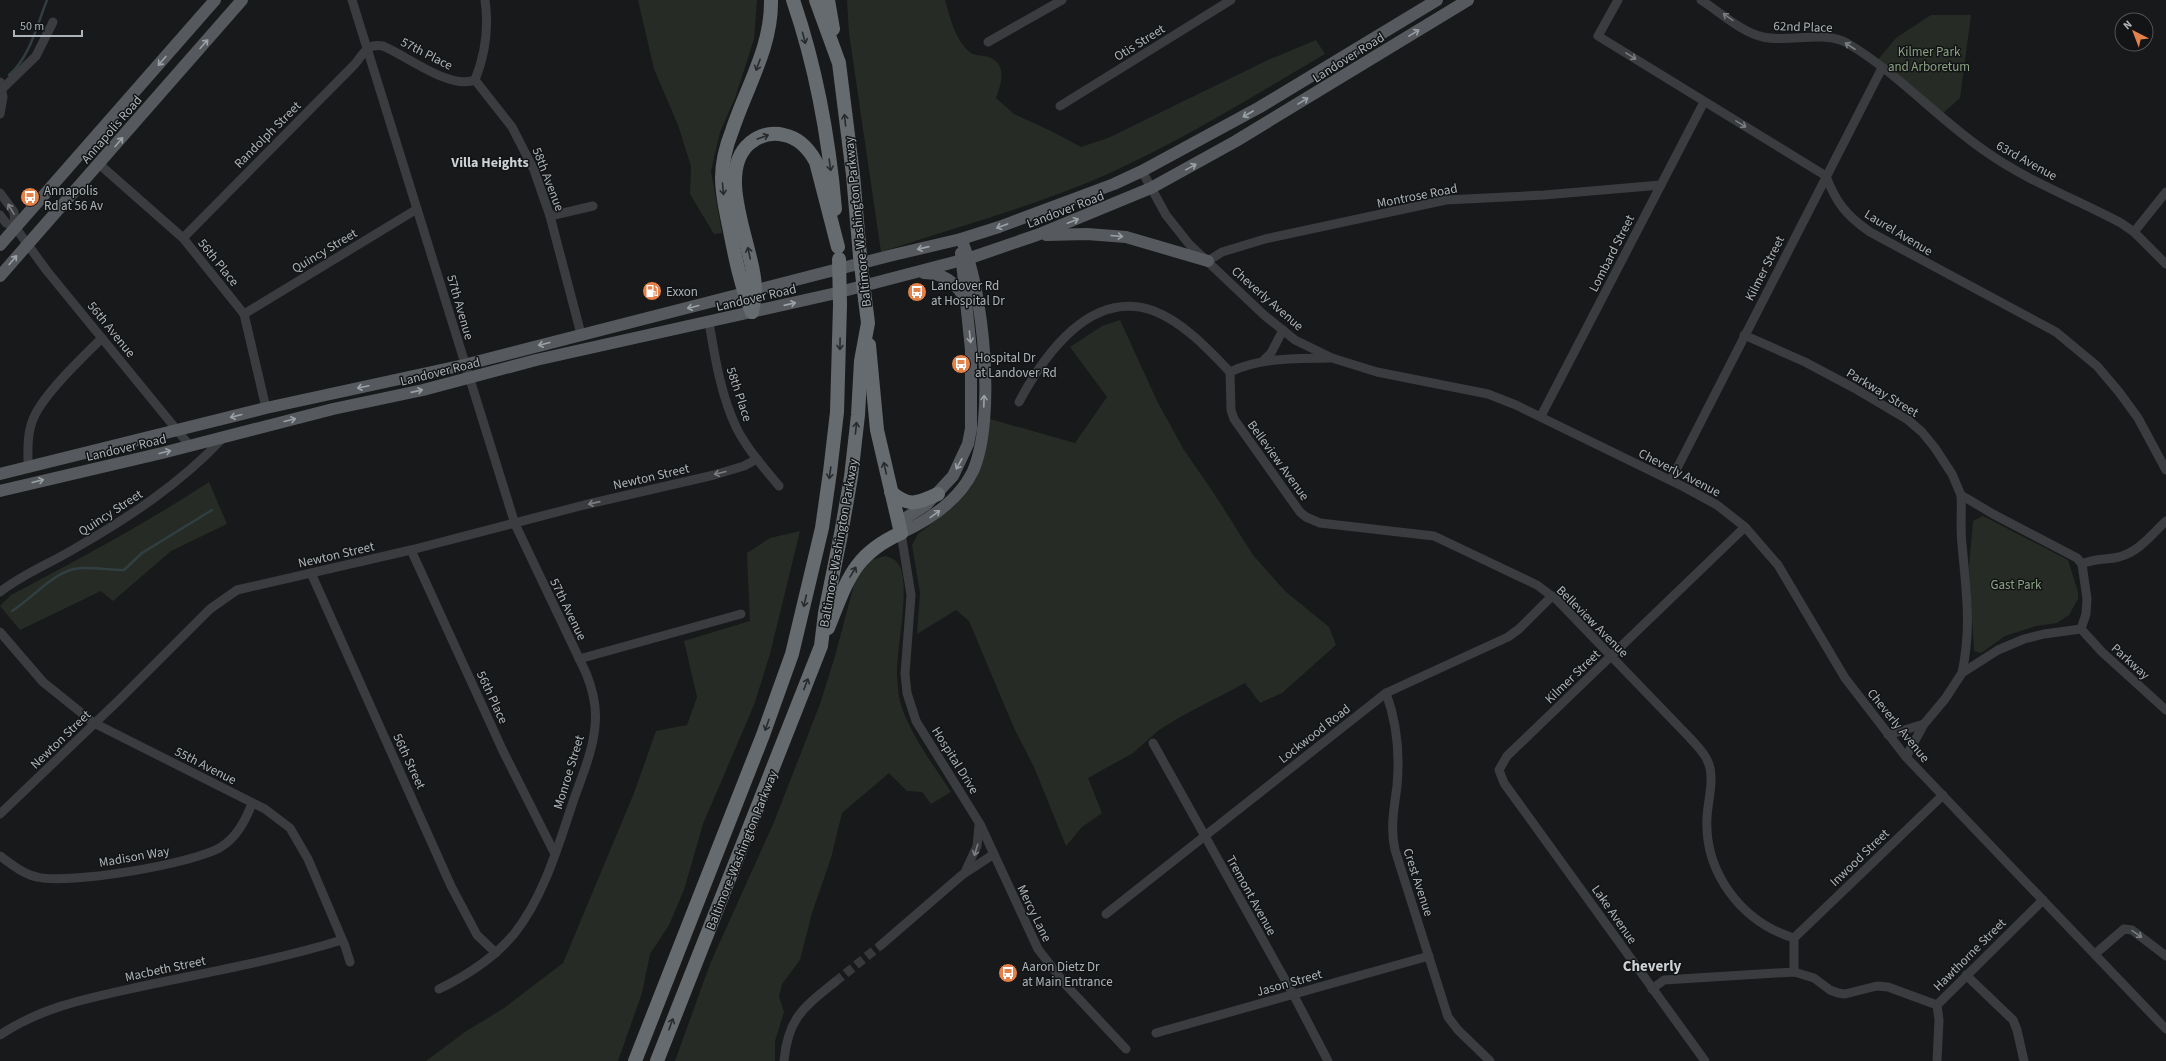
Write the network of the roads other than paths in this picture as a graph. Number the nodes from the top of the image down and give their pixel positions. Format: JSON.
{"nodes":[{"id":1,"x":215,"y":0,"type":"edge"},
{"id":2,"x":242,"y":0,"type":"edge"},
{"id":3,"x":352,"y":0,"type":"edge"},
{"id":4,"x":485,"y":0,"type":"edge"},
{"id":5,"x":771,"y":0,"type":"edge"},
{"id":6,"x":793,"y":0,"type":"edge"},
{"id":7,"x":816,"y":0,"type":"edge"},
{"id":8,"x":828,"y":0,"type":"edge"},
{"id":9,"x":1062,"y":0,"type":"edge"},
{"id":10,"x":1231,"y":0,"type":"edge"},
{"id":11,"x":1437,"y":0,"type":"edge"},
{"id":12,"x":1468,"y":0,"type":"edge"},
{"id":13,"x":1618,"y":0,"type":"edge"},
{"id":14,"x":1701,"y":0,"type":"edge"},
{"id":15,"x":53,"y":22,"type":"dead end"},
{"id":16,"x":988,"y":42,"type":"dead end"},
{"id":17,"x":368,"y":47,"type":"junction"},
{"id":18,"x":839,"y":63,"type":"junction"},
{"id":19,"x":1882,"y":68,"type":"junction"},
{"id":20,"x":475,"y":80,"type":"junction"},
{"id":21,"x":1,"y":85,"type":"edge"},
{"id":22,"x":1704,"y":102,"type":"junction"},
{"id":23,"x":1060,"y":106,"type":"dead end"},
{"id":24,"x":0,"y":114,"type":"edge"},
{"id":25,"x":99,"y":164,"type":"junction"},
{"id":26,"x":1142,"y":171,"type":"junction"},
{"id":27,"x":1826,"y":176,"type":"junction"},
{"id":28,"x":1662,"y":185,"type":"junction"},
{"id":29,"x":1151,"y":188,"type":"junction"},
{"id":30,"x":2166,"y":192,"type":"edge"},
{"id":31,"x":0,"y":193,"type":"edge"},
{"id":32,"x":593,"y":206,"type":"dead end"},
{"id":33,"x":417,"y":209,"type":"junction"},
{"id":34,"x":0,"y":215,"type":"edge"},
{"id":35,"x":550,"y":216,"type":"junction"},
{"id":36,"x":15,"y":227,"type":"junction"},
{"id":37,"x":2134,"y":232,"type":"junction"},
{"id":38,"x":1036,"y":235,"type":"junction"},
{"id":39,"x":183,"y":238,"type":"junction"},
{"id":40,"x":961,"y":239,"type":"junction"},
{"id":41,"x":27,"y":244,"type":"junction"},
{"id":42,"x":0,"y":245,"type":"edge"},
{"id":43,"x":838,"y":253,"type":"junction"},
{"id":44,"x":965,"y":259,"type":"junction"},
{"id":45,"x":1208,"y":261,"type":"junction"},
{"id":46,"x":2166,"y":264,"type":"edge"},
{"id":47,"x":918,"y":272,"type":"junction"},
{"id":48,"x":0,"y":276,"type":"edge"},
{"id":49,"x":750,"y":293,"type":"junction"},
{"id":50,"x":964,"y":298,"type":"junction"},
{"id":51,"x":752,"y":312,"type":"junction"},
{"id":52,"x":244,"y":314,"type":"junction"},
{"id":53,"x":709,"y":322,"type":"junction"},
{"id":54,"x":868,"y":323,"type":"junction"},
{"id":55,"x":1283,"y":330,"type":"junction"},
{"id":56,"x":581,"y":334,"type":"junction"},
{"id":57,"x":1744,"y":335,"type":"junction"},
{"id":58,"x":102,"y":338,"type":"junction"},
{"id":59,"x":1332,"y":358,"type":"junction"},
{"id":60,"x":1263,"y":361,"type":"junction"},
{"id":61,"x":464,"y":365,"type":"junction"},
{"id":62,"x":1230,"y":372,"type":"junction"},
{"id":63,"x":468,"y":378,"type":"junction"},
{"id":64,"x":1019,"y":402,"type":"dead end"},
{"id":65,"x":266,"y":408,"type":"junction"},
{"id":66,"x":1541,"y":416,"type":"junction"},
{"id":67,"x":178,"y":431,"type":"junction"},
{"id":68,"x":223,"y":438,"type":"junction"},
{"id":69,"x":190,"y":446,"type":"junction"},
{"id":70,"x":757,"y":459,"type":"junction"},
{"id":71,"x":28,"y":467,"type":"junction"},
{"id":72,"x":2166,"y":470,"type":"edge"},
{"id":73,"x":0,"y":474,"type":"edge"},
{"id":74,"x":1671,"y":480,"type":"junction"},
{"id":75,"x":779,"y":486,"type":"dead end"},
{"id":76,"x":0,"y":490,"type":"edge"},
{"id":77,"x":891,"y":492,"type":"junction"},
{"id":78,"x":938,"y":494,"type":"junction"},
{"id":79,"x":1961,"y":494,"type":"junction"},
{"id":80,"x":2166,"y":521,"type":"edge"},
{"id":81,"x":515,"y":524,"type":"junction"},
{"id":82,"x":1745,"y":527,"type":"junction"},
{"id":83,"x":901,"y":533,"type":"junction"},
{"id":84,"x":411,"y":550,"type":"junction"},
{"id":85,"x":2082,"y":564,"type":"junction"},
{"id":86,"x":311,"y":573,"type":"junction"},
{"id":87,"x":0,"y":592,"type":"edge"},
{"id":88,"x":1552,"y":596,"type":"junction"},
{"id":89,"x":741,"y":614,"type":"dead end"},
{"id":90,"x":2081,"y":629,"type":"junction"},
{"id":91,"x":0,"y":632,"type":"edge"},
{"id":92,"x":820,"y":646,"type":"junction"},
{"id":93,"x":1611,"y":657,"type":"junction"},
{"id":94,"x":579,"y":659,"type":"junction"},
{"id":95,"x":1962,"y":673,"type":"junction"},
{"id":96,"x":1386,"y":693,"type":"junction"},
{"id":97,"x":2166,"y":710,"type":"edge"},
{"id":98,"x":94,"y":724,"type":"junction"},
{"id":99,"x":1924,"y":724,"type":"junction"},
{"id":100,"x":1888,"y":735,"type":"junction"},
{"id":101,"x":1153,"y":743,"type":"dead end"},
{"id":102,"x":1906,"y":757,"type":"junction"},
{"id":103,"x":1504,"y":783,"type":"joint"},
{"id":104,"x":1943,"y":795,"type":"junction"},
{"id":105,"x":252,"y":803,"type":"junction"},
{"id":106,"x":0,"y":814,"type":"edge"},
{"id":107,"x":979,"y":822,"type":"junction"},
{"id":108,"x":1204,"y":835,"type":"junction"},
{"id":109,"x":555,"y":854,"type":"junction"},
{"id":110,"x":994,"y":854,"type":"junction"},
{"id":111,"x":0,"y":856,"type":"edge"},
{"id":112,"x":962,"y":875,"type":"junction"},
{"id":113,"x":2043,"y":900,"type":"junction"},
{"id":114,"x":1106,"y":914,"type":"dead end"},
{"id":115,"x":1794,"y":938,"type":"junction"},
{"id":116,"x":342,"y":940,"type":"junction"},
{"id":117,"x":881,"y":944,"type":"tunnel mouth"},
{"id":118,"x":496,"y":953,"type":"junction"},
{"id":119,"x":2095,"y":954,"type":"junction"},
{"id":120,"x":1429,"y":956,"type":"junction"},
{"id":121,"x":2166,"y":956,"type":"edge"},
{"id":122,"x":350,"y":962,"type":"dead end"},
{"id":123,"x":1794,"y":972,"type":"junction"},
{"id":124,"x":1966,"y":975,"type":"junction"},
{"id":125,"x":835,"y":982,"type":"tunnel mouth"},
{"id":126,"x":439,"y":989,"type":"dead end"},
{"id":127,"x":1652,"y":989,"type":"junction"},
{"id":128,"x":1293,"y":994,"type":"junction"},
{"id":129,"x":1937,"y":1005,"type":"junction"},
{"id":130,"x":2166,"y":1029,"type":"edge"},
{"id":131,"x":1156,"y":1033,"type":"dead end"},
{"id":132,"x":0,"y":1036,"type":"edge"},
{"id":133,"x":1126,"y":1049,"type":"dead end"},
{"id":134,"x":635,"y":1061,"type":"edge"},
{"id":135,"x":657,"y":1061,"type":"edge"},
{"id":136,"x":784,"y":1061,"type":"edge"},
{"id":137,"x":1328,"y":1061,"type":"edge"},
{"id":138,"x":1490,"y":1061,"type":"edge"},
{"id":139,"x":1705,"y":1061,"type":"edge"},
{"id":140,"x":1937,"y":1061,"type":"edge"},
{"id":141,"x":2024,"y":1061,"type":"edge"}],
"edges":[{"from":1,"to":36,"type":"main road","name":"Annapolis Road","one_way":true},
{"from":25,"to":2,"type":"main road","name":"Annapolis Road","one_way":true},
{"from":3,"to":17,"type":"street","name":"57th Avenue"},
{"from":4,"to":20,"type":"street"},
{"from":5,"to":49,"type":"highway","one_way":true},
{"from":6,"to":43,"type":"highway","name":"Baltimore-Washington Parkway","one_way":true},
{"from":7,"to":18,"type":"highway","name":"Baltimore-Washington Parkway"},
{"from":8,"to":18,"type":"highway"},
{"from":9,"to":16,"type":"street"},
{"from":10,"to":23,"type":"street","name":"Otis Street"},
{"from":11,"to":26,"type":"main road","name":"Landover Road","one_way":true},
{"from":29,"to":12,"type":"main road","name":"Landover Road","one_way":true},
{"from":13,"to":22,"type":"street","one_way":true},
{"from":19,"to":14,"type":"street","name":"62nd Place","one_way":true},
{"from":15,"to":21,"type":"street"},
{"from":17,"to":20,"type":"street","name":"57th Place"},
{"from":17,"to":33,"type":"street","name":"57th Avenue"},
{"from":17,"to":39,"type":"street","name":"Randolph Street"},
{"from":54,"to":18,"type":"highway","name":"Baltimore-Washington Parkway","one_way":true,"bridge":true},
{"from":19,"to":27,"type":"street","name":"Kilmer Street"},
{"from":19,"to":37,"type":"street","name":"63rd Avenue"},
{"from":20,"to":35,"type":"street","name":"58th Avenue"},
{"from":21,"to":24,"type":"street"},
{"from":22,"to":27,"type":"street","one_way":true},
{"from":22,"to":28,"type":"street","name":"Lombard Street"},
{"from":25,"to":39,"type":"street","name":"56th Place"},
{"from":25,"to":41,"type":"main road","name":"Annapolis Road"},
{"from":26,"to":29,"type":"street","name":"Cheverly Avenue"},
{"from":26,"to":40,"type":"main road","name":"Landover Road","one_way":true},
{"from":27,"to":57,"type":"street","name":"Kilmer Street"},
{"from":27,"to":72,"type":"street","name":"Laurel Avenue"},
{"from":28,"to":45,"type":"street","name":"Montrose Road"},
{"from":28,"to":66,"type":"street","name":"Lombard Street"},
{"from":38,"to":29,"type":"main road","name":"Landover Road","one_way":true},
{"from":29,"to":45,"type":"street","name":"Cheverly Avenue"},
{"from":30,"to":37,"type":"street"},
{"from":36,"to":31,"type":"street","one_way":true},
{"from":32,"to":35,"type":"street"},
{"from":33,"to":52,"type":"street","name":"Quincy Street"},
{"from":33,"to":61,"type":"street","name":"57th Avenue"},
{"from":34,"to":36,"type":"street"},
{"from":35,"to":56,"type":"street","name":"58th Avenue"},
{"from":36,"to":41,"type":"street","name":"56th Avenue"},
{"from":36,"to":42,"type":"main road","name":"Annapolis Road"},
{"from":37,"to":46,"type":"street","name":"63rd Avenue"},
{"from":38,"to":44,"type":"main road","name":"Landover Road"},
{"from":38,"to":45,"type":"main road","one_way":true},
{"from":39,"to":52,"type":"street","name":"56th Place"},
{"from":40,"to":44,"type":"main road"},
{"from":40,"to":49,"type":"main road","name":"Landover Road","one_way":true},
{"from":48,"to":41,"type":"main road","name":"Annapolis Road","one_way":true},
{"from":41,"to":58,"type":"street","name":"56th Avenue"},
{"from":49,"to":43,"type":"highway","one_way":true},
{"from":43,"to":134,"type":"highway","name":"Baltimore-Washington Parkway","one_way":true,"bridge":true},
{"from":44,"to":47,"type":"main road","name":"Landover Road"},
{"from":44,"to":50,"type":"main road"},
{"from":83,"to":44,"type":"main road","one_way":true},
{"from":45,"to":55,"type":"street","name":"Cheverly Avenue"},
{"from":47,"to":50,"type":"main road"},
{"from":51,"to":47,"type":"main road","name":"Landover Road","one_way":true},
{"from":49,"to":51,"type":"highway"},
{"from":49,"to":56,"type":"main road","name":"Landover Road","one_way":true},
{"from":50,"to":78,"type":"main road","one_way":true},
{"from":51,"to":53,"type":"main road","name":"Landover Road"},
{"from":52,"to":65,"type":"street","name":"56th Place"},
{"from":53,"to":63,"type":"main road","name":"Landover Road"},
{"from":53,"to":70,"type":"street","name":"58th Place"},
{"from":77,"to":54,"type":"highway","one_way":true},
{"from":92,"to":54,"type":"highway","name":"Baltimore-Washington Parkway","one_way":true},
{"from":55,"to":59,"type":"street","name":"Cheverly Avenue"},
{"from":55,"to":60,"type":"street"},
{"from":56,"to":61,"type":"main road","name":"Landover Road","one_way":true},
{"from":57,"to":74,"type":"street","name":"Kilmer Street"},
{"from":57,"to":79,"type":"street","name":"Parkway Street"},
{"from":58,"to":67,"type":"street","name":"56th Avenue"},
{"from":58,"to":71,"type":"street"},
{"from":59,"to":60,"type":"street"},
{"from":59,"to":66,"type":"street","name":"Cheverly Avenue"},
{"from":60,"to":62,"type":"street"},
{"from":61,"to":63,"type":"street","name":"57th Avenue"},
{"from":61,"to":65,"type":"main road","name":"Landover Road","one_way":true},
{"from":62,"to":64,"type":"street"},
{"from":62,"to":88,"type":"street","name":"Belleview Avenue"},
{"from":68,"to":63,"type":"main road","name":"Landover Road","one_way":true},
{"from":63,"to":81,"type":"street","name":"57th Avenue"},
{"from":65,"to":67,"type":"main road","name":"Landover Road","one_way":true},
{"from":66,"to":74,"type":"street","name":"Cheverly Avenue"},
{"from":67,"to":69,"type":"street","name":"56th Avenue"},
{"from":67,"to":71,"type":"main road","name":"Landover Road"},
{"from":68,"to":69,"type":"main road","name":"Landover Road"},
{"from":68,"to":87,"type":"street","name":"Quincy Street"},
{"from":76,"to":69,"type":"main road","name":"Landover Road","one_way":true},
{"from":70,"to":75,"type":"street","name":"58th Place"},
{"from":70,"to":81,"type":"street","name":"Newton Street","one_way":true},
{"from":71,"to":73,"type":"main road","name":"Landover Road"},
{"from":74,"to":82,"type":"street","name":"Cheverly Avenue"},
{"from":77,"to":78,"type":"highway"},
{"from":77,"to":83,"type":"highway"},
{"from":78,"to":83,"type":"main road"},
{"from":79,"to":85,"type":"street"},
{"from":79,"to":95,"type":"street"},
{"from":80,"to":85,"type":"street"},
{"from":81,"to":84,"type":"street","name":"Newton Street"},
{"from":81,"to":94,"type":"street","name":"57th Avenue"},
{"from":82,"to":93,"type":"street","name":"Kilmer Street"},
{"from":82,"to":100,"type":"street","name":"Cheverly Avenue"},
{"from":92,"to":83,"type":"highway","one_way":true},
{"from":83,"to":107,"type":"street","name":"Hospital Drive"},
{"from":84,"to":86,"type":"street","name":"Newton Street"},
{"from":84,"to":109,"type":"street","name":"56th Place"},
{"from":85,"to":90,"type":"street"},
{"from":86,"to":98,"type":"street","name":"Newton Street"},
{"from":86,"to":118,"type":"street","name":"56th Street"},
{"from":88,"to":93,"type":"street","name":"Belleview Avenue"},
{"from":88,"to":96,"type":"street","name":"Lockwood Road"},
{"from":89,"to":94,"type":"street"},
{"from":90,"to":95,"type":"street"},
{"from":90,"to":97,"type":"street","name":"Parkway"},
{"from":91,"to":98,"type":"street","name":"55th Avenue"},
{"from":135,"to":92,"type":"highway","name":"Baltimore-Washington Parkway","one_way":true},
{"from":93,"to":103,"type":"street","name":"Kilmer Street"},
{"from":93,"to":115,"type":"street","name":"Belleview Avenue"},
{"from":94,"to":109,"type":"street","name":"Monroe Street"},
{"from":95,"to":99,"type":"street"},
{"from":96,"to":108,"type":"street","name":"Lockwood Road"},
{"from":96,"to":120,"type":"street","name":"Crest Avenue"},
{"from":98,"to":105,"type":"street","name":"55th Avenue"},
{"from":98,"to":106,"type":"street","name":"Newton Street"},
{"from":99,"to":100,"type":"street"},
{"from":99,"to":102,"type":"street"},
{"from":100,"to":102,"type":"street","name":"Cheverly Avenue"},
{"from":101,"to":108,"type":"street","name":"Tremont Avenue"},
{"from":102,"to":104,"type":"street","name":"Cheverly Avenue"},
{"from":103,"to":127,"type":"street","name":"Lake Avenue"},
{"from":104,"to":113,"type":"street","name":"Cheverly Avenue"},
{"from":104,"to":115,"type":"street","name":"Inwood Street"},
{"from":105,"to":111,"type":"street","name":"Madison Way"},
{"from":105,"to":116,"type":"street","name":"55th Avenue"},
{"from":107,"to":110,"type":"street","name":"Hospital Drive"},
{"from":107,"to":112,"type":"street","one_way":true},
{"from":108,"to":114,"type":"street","name":"Lockwood Road"},
{"from":108,"to":128,"type":"street","name":"Tremont Avenue"},
{"from":109,"to":118,"type":"street","name":"Monroe Street"},
{"from":110,"to":112,"type":"street"},
{"from":110,"to":133,"type":"street","name":"Mercy Lane"},
{"from":112,"to":117,"type":"street"},
{"from":113,"to":119,"type":"street","name":"Cheverly Avenue"},
{"from":113,"to":124,"type":"street","name":"Hawthorne Street"},
{"from":115,"to":123,"type":"street"},
{"from":116,"to":122,"type":"street","name":"55th Avenue"},
{"from":116,"to":132,"type":"street","name":"Macbeth Street"},
{"from":118,"to":126,"type":"street","name":"Monroe Street"},
{"from":119,"to":121,"type":"street","one_way":true},
{"from":119,"to":130,"type":"street","name":"Cheverly Avenue"},
{"from":120,"to":128,"type":"street","name":"Jason Street"},
{"from":120,"to":138,"type":"street","name":"Crest Avenue"},
{"from":123,"to":127,"type":"street"},
{"from":123,"to":129,"type":"street"},
{"from":124,"to":129,"type":"street","name":"Hawthorne Street"},
{"from":124,"to":141,"type":"street"},
{"from":125,"to":136,"type":"street"},
{"from":127,"to":139,"type":"street","name":"Lake Avenue"},
{"from":128,"to":131,"type":"street","name":"Jason Street"},
{"from":128,"to":137,"type":"street","name":"Tremont Avenue"},
{"from":129,"to":140,"type":"street","name":"Hawthorne Street"}]}
